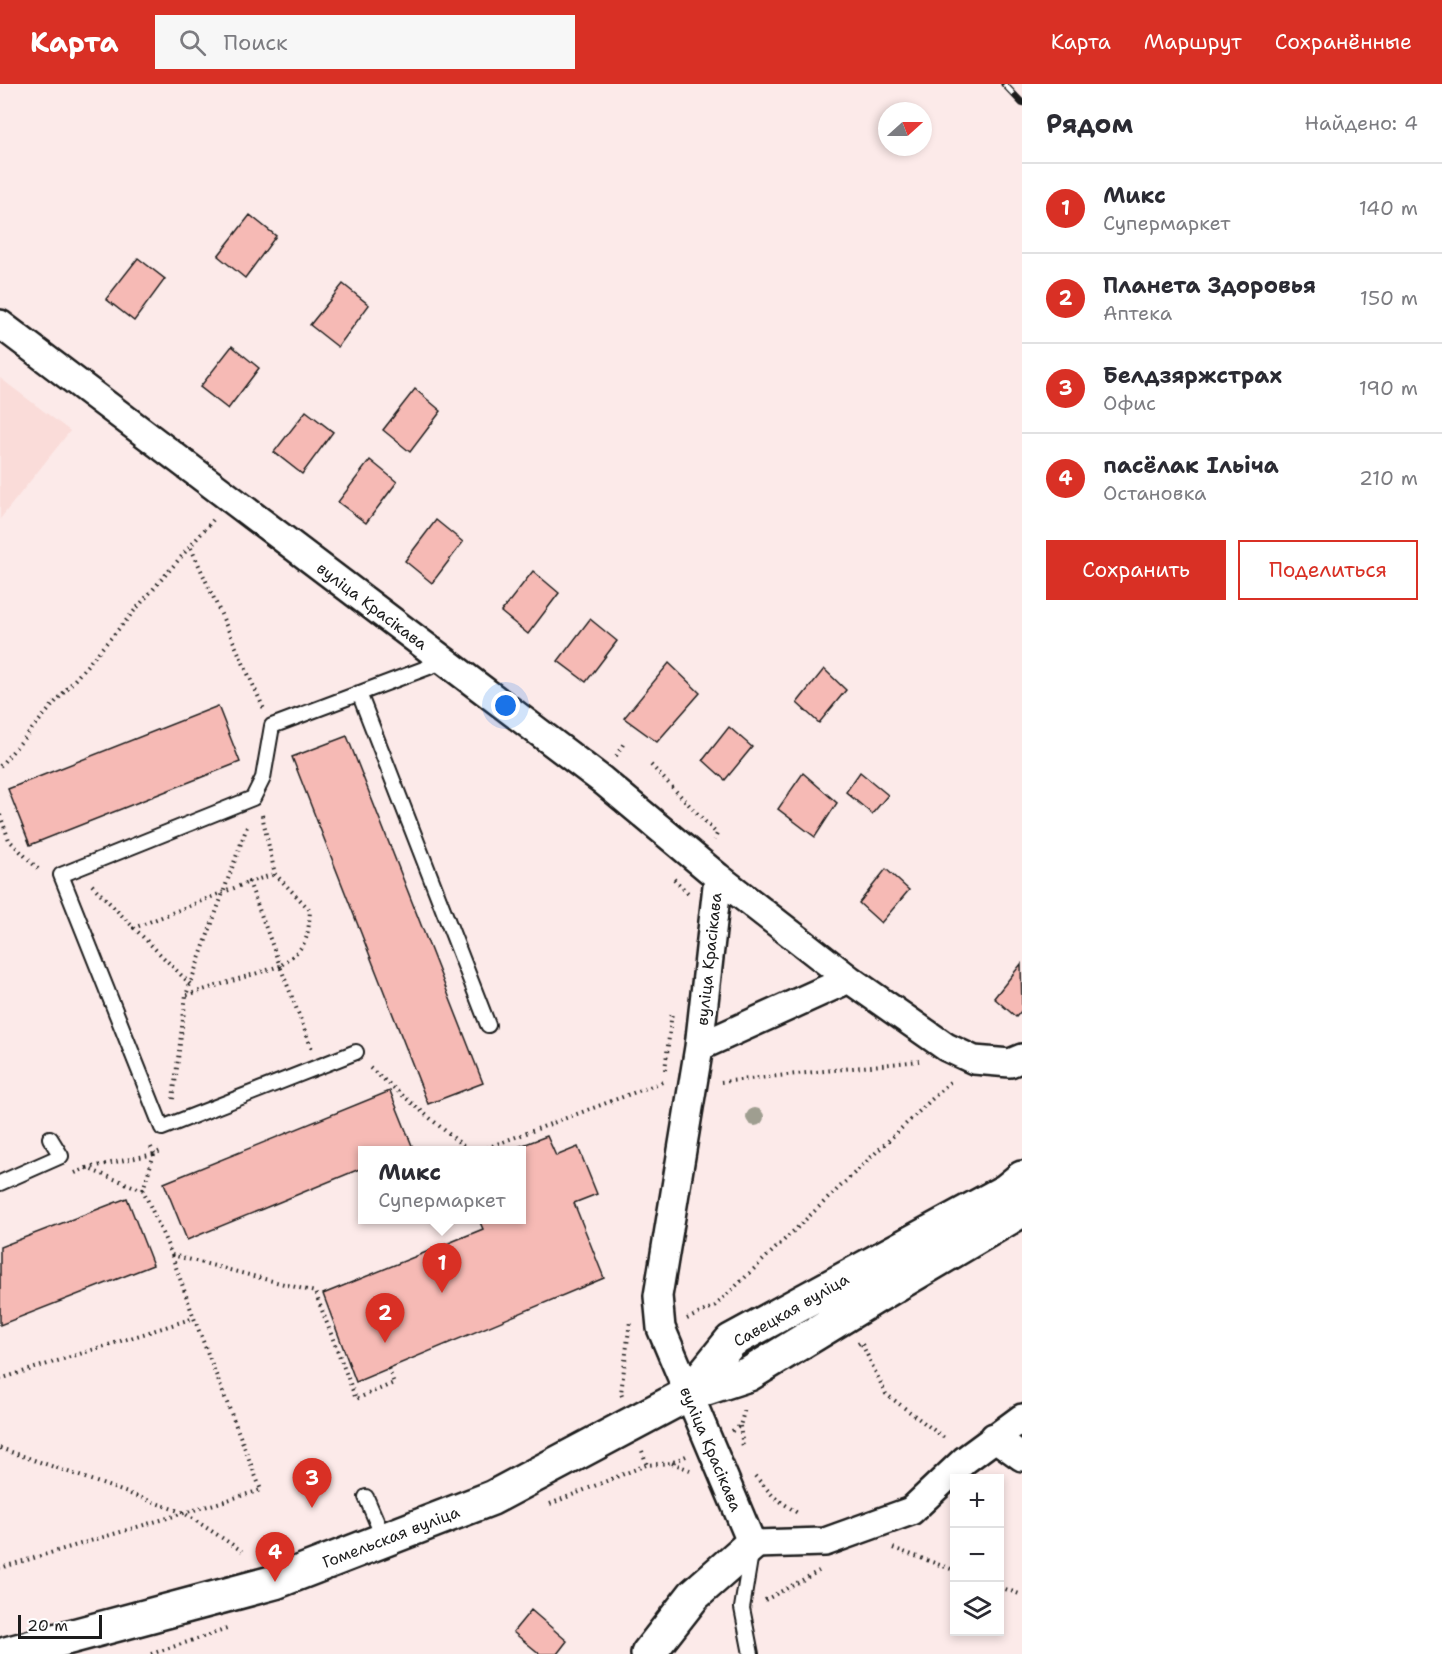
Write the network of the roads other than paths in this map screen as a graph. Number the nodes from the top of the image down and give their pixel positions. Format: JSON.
{"nodes":[{"id":1,"x":0,"y":324,"type":"edge"},
{"id":2,"x":445,"y":661,"type":"junction"},
{"id":3,"x":360,"y":693,"type":"junction"},
{"id":4,"x":718,"y":878,"type":"junction"},
{"id":5,"x":849,"y":979,"type":"junction"},
{"id":6,"x":488,"y":1025,"type":"dead end"},
{"id":7,"x":699,"y":1047,"type":"junction"},
{"id":8,"x":356,"y":1052,"type":"dead end"},
{"id":9,"x":1022,"y":1058,"type":"edge"},
{"id":10,"x":50,"y":1138,"type":"dead end"},
{"id":11,"x":1022,"y":1178,"type":"edge"},
{"id":12,"x":0,"y":1183,"type":"edge"},
{"id":13,"x":1022,"y":1210,"type":"edge"},
{"id":14,"x":688,"y":1394,"type":"junction"},
{"id":15,"x":1022,"y":1418,"type":"edge"},
{"id":16,"x":994,"y":1437,"type":"junction"},
{"id":17,"x":1022,"y":1457,"type":"edge"},
{"id":18,"x":366,"y":1497,"type":"dead end"},
{"id":19,"x":384,"y":1539,"type":"junction"},
{"id":20,"x":752,"y":1544,"type":"junction"},
{"id":21,"x":6,"y":1654,"type":"edge"},
{"id":22,"x":648,"y":1654,"type":"edge"},
{"id":23,"x":751,"y":1654,"type":"edge"}],
"edges":[{"from":1,"to":2,"type":"street","name":"вуліца Красікава"},
{"from":2,"to":3,"type":"lane"},
{"from":2,"to":4,"type":"street","name":"вуліца Красікава"},
{"from":3,"to":6,"type":"lane"},
{"from":3,"to":8,"type":"lane"},
{"from":4,"to":5,"type":"street"},
{"from":4,"to":7,"type":"street","name":"вуліца Красікава"},
{"from":5,"to":7,"type":"street"},
{"from":5,"to":9,"type":"street"},
{"from":7,"to":14,"type":"street","name":"вуліца Красікава"},
{"from":10,"to":12,"type":"lane"},
{"from":11,"to":14,"type":"street","name":"Савецкая вуліца"},
{"from":13,"to":14,"type":"street","name":"Савецкая вуліца"},
{"from":14,"to":19,"type":"street","name":"Гомельская вуліца"},
{"from":14,"to":20,"type":"street","name":"вуліца Красікава"},
{"from":15,"to":16,"type":"street"},
{"from":16,"to":17,"type":"street"},
{"from":16,"to":20,"type":"street"},
{"from":18,"to":19,"type":"lane"},
{"from":19,"to":21,"type":"street","name":"Гомельская вуліца"},
{"from":20,"to":22,"type":"street"},
{"from":20,"to":23,"type":"lane"}]}
